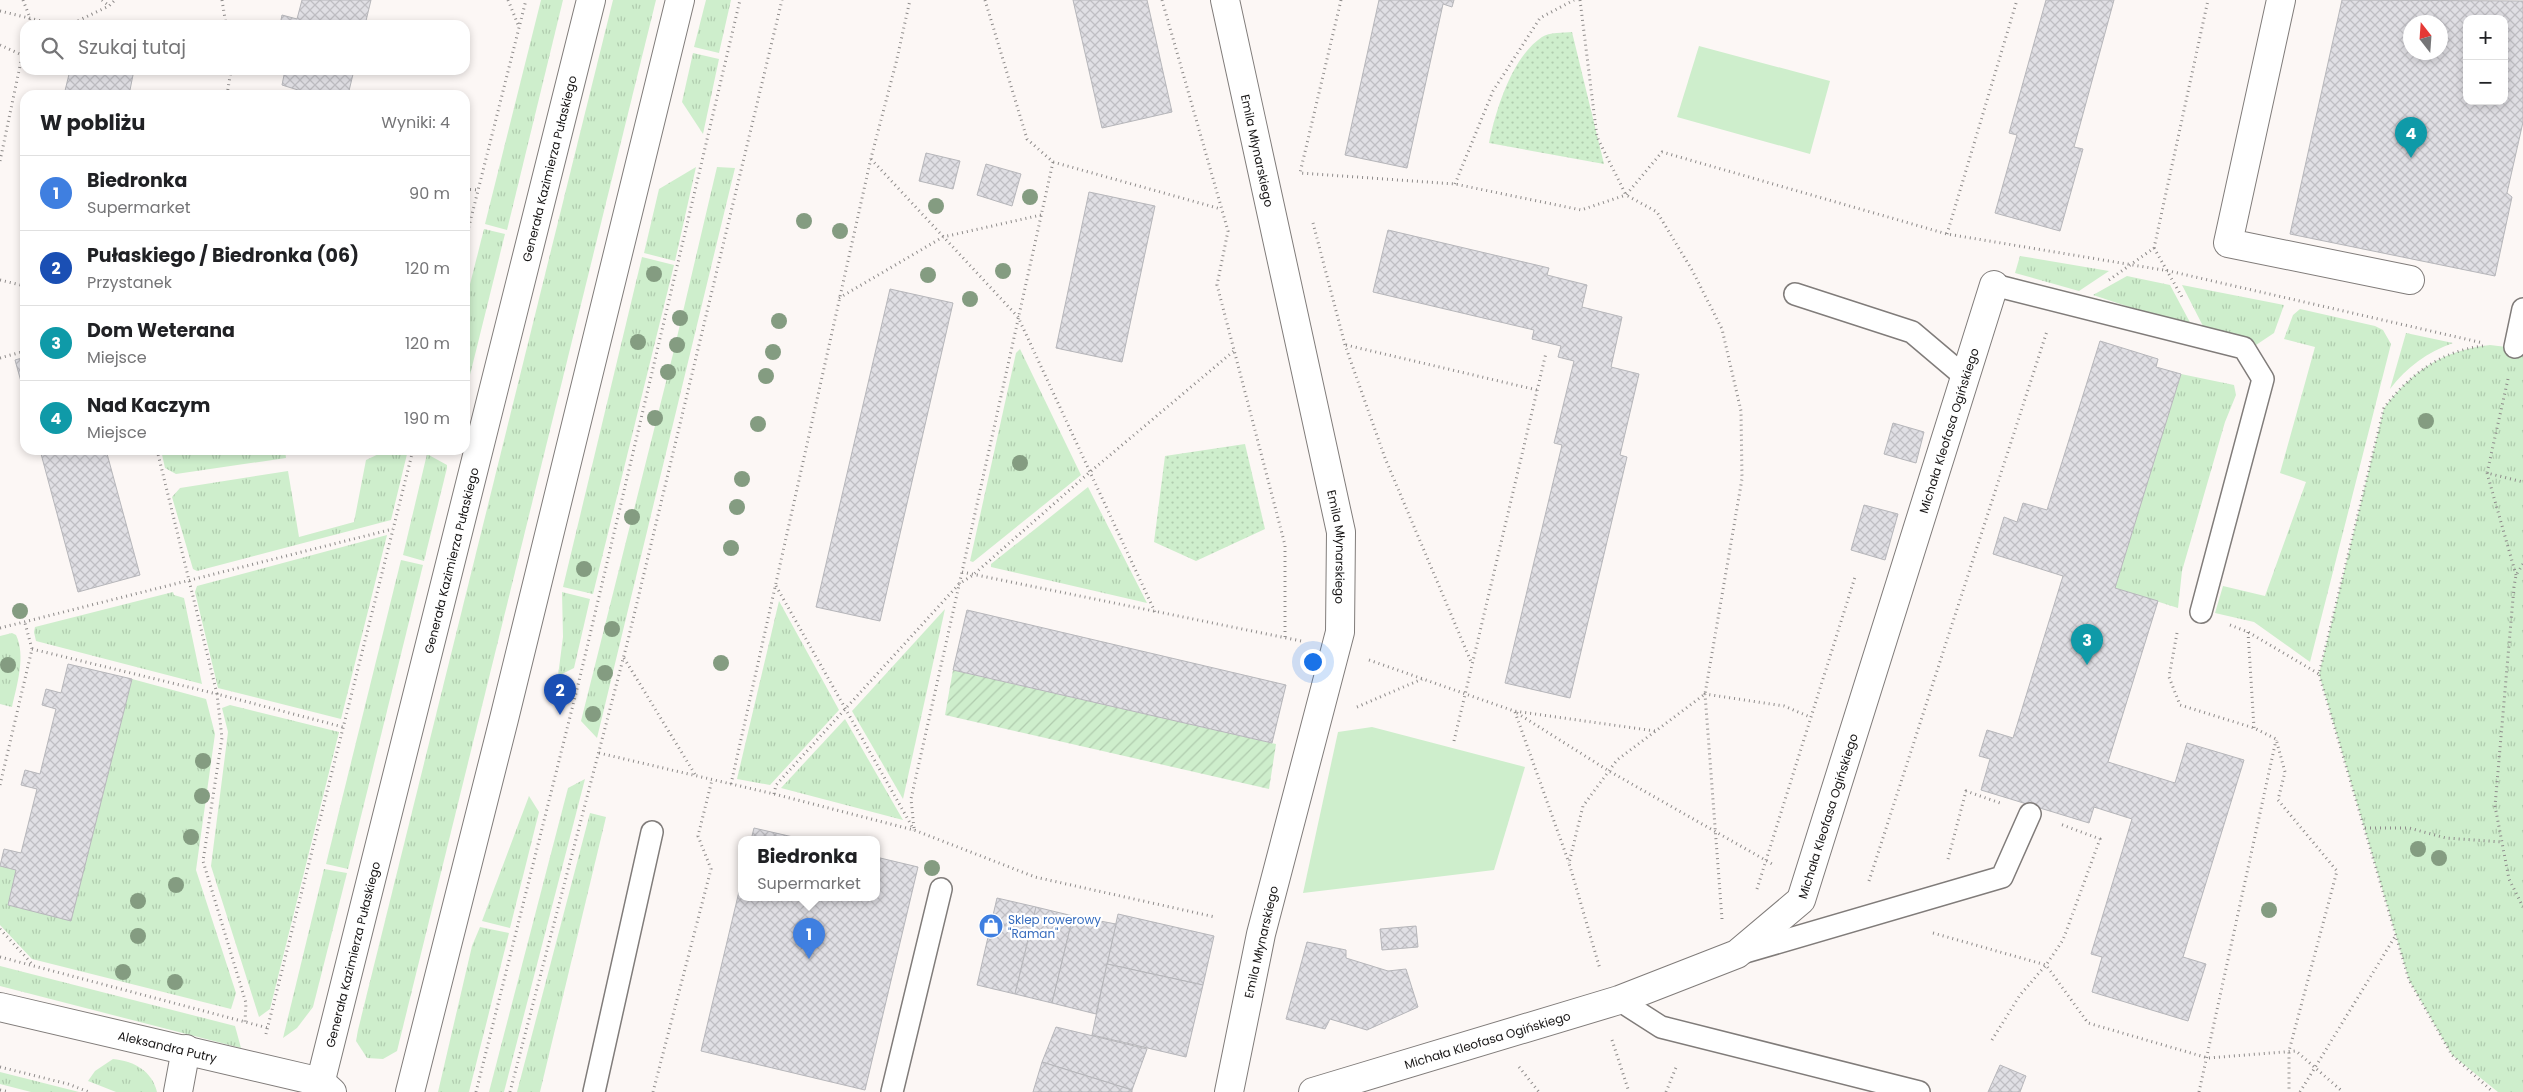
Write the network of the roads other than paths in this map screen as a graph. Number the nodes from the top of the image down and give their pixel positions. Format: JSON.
{"nodes":[{"id":1,"x":591,"y":0,"type":"edge"},
{"id":2,"x":680,"y":0,"type":"edge"},
{"id":3,"x":1225,"y":0,"type":"edge"},
{"id":4,"x":2281,"y":0,"type":"edge"},
{"id":5,"x":2410,"y":280,"type":"dead end"},
{"id":6,"x":1994,"y":285,"type":"joint"},
{"id":7,"x":1795,"y":294,"type":"dead end"},
{"id":8,"x":2523,"y":309,"type":"edge"},
{"id":9,"x":2515,"y":347,"type":"road end"},
{"id":10,"x":1964,"y":376,"type":"junction"},
{"id":11,"x":470,"y":451,"type":"edge"},
{"id":12,"x":469,"y":455,"type":"edge"},
{"id":13,"x":2201,"y":612,"type":"dead end"},
{"id":14,"x":2030,"y":814,"type":"road end"},
{"id":15,"x":652,"y":832,"type":"dead end"},
{"id":16,"x":941,"y":889,"type":"dead end"},
{"id":17,"x":1737,"y":954,"type":"junction"},
{"id":18,"x":1619,"y":1000,"type":"junction"},
{"id":19,"x":0,"y":1007,"type":"edge"},
{"id":20,"x":186,"y":1049,"type":"junction"},
{"id":21,"x":324,"y":1089,"type":"edge"},
{"id":22,"x":178,"y":1092,"type":"edge"},
{"id":23,"x":410,"y":1092,"type":"edge"},
{"id":24,"x":594,"y":1092,"type":"edge"},
{"id":25,"x":892,"y":1092,"type":"edge"},
{"id":26,"x":1229,"y":1092,"type":"edge"},
{"id":27,"x":1313,"y":1092,"type":"edge"},
{"id":28,"x":1919,"y":1092,"type":"edge"}],
"edges":[{"from":1,"to":11,"type":"street","name":"Generała Kazimierza Pułaskiego"},
{"from":2,"to":23,"type":"street"},
{"from":3,"to":26,"type":"street","name":"Emila Młynarskiego"},
{"from":4,"to":5,"type":"street"},
{"from":6,"to":10,"type":"street","name":"Michała Kleofasa Ogińskiego"},
{"from":6,"to":13,"type":"lane"},
{"from":7,"to":10,"type":"lane"},
{"from":8,"to":9,"type":"lane"},
{"from":10,"to":17,"type":"street","name":"Michała Kleofasa Ogińskiego"},
{"from":12,"to":21,"type":"street","name":"Generała Kazimierza Pułaskiego"},
{"from":14,"to":17,"type":"lane"},
{"from":15,"to":24,"type":"lane"},
{"from":16,"to":25,"type":"lane"},
{"from":17,"to":18,"type":"street","name":"Michała Kleofasa Ogińskiego"},
{"from":18,"to":27,"type":"street","name":"Michała Kleofasa Ogińskiego"},
{"from":18,"to":28,"type":"lane"},
{"from":19,"to":20,"type":"street","name":"Aleksandra Putry"},
{"from":20,"to":21,"type":"street","name":"Aleksandra Putry"},
{"from":20,"to":22,"type":"street"}]}
